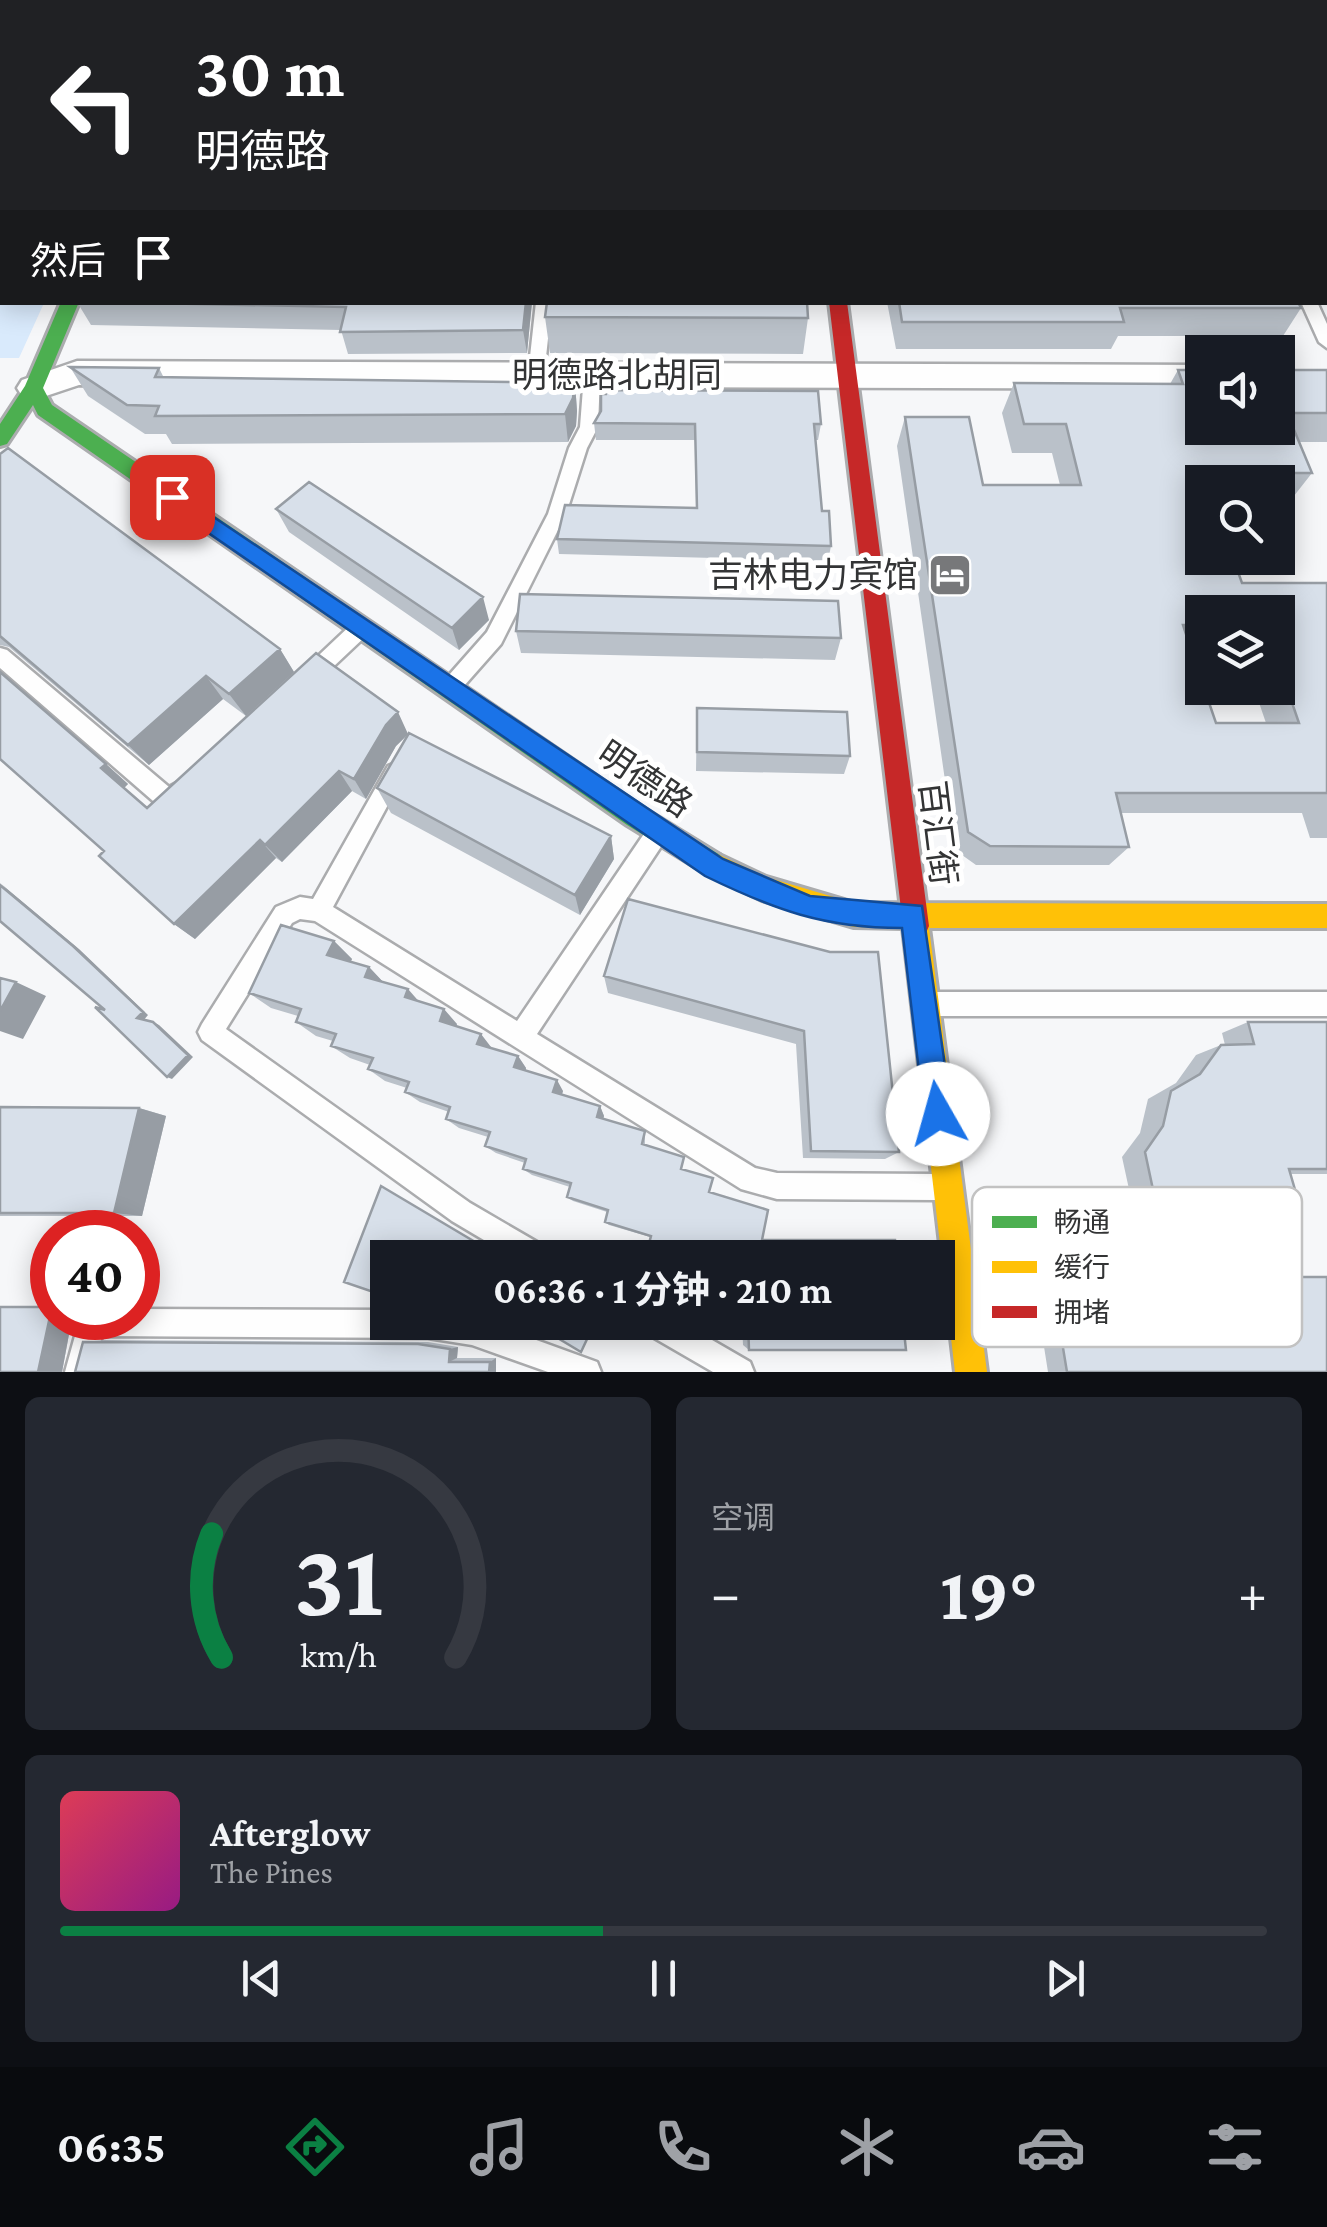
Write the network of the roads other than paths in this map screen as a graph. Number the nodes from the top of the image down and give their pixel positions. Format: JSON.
{"nodes":[{"id":1,"x":69,"y":305,"type":"edge"},
{"id":2,"x":1310,"y":305,"type":"edge"},
{"id":3,"x":543,"y":306,"type":"edge"},
{"id":4,"x":832,"y":308,"type":"edge"},
{"id":5,"x":563,"y":310,"type":"edge"},
{"id":6,"x":1327,"y":342,"type":"edge"},
{"id":7,"x":536,"y":375,"type":"junction"},
{"id":8,"x":592,"y":375,"type":"junction"},
{"id":9,"x":847,"y":376,"type":"junction"},
{"id":10,"x":1185,"y":377,"type":"edge"},
{"id":11,"x":34,"y":388,"type":"junction"},
{"id":12,"x":0,"y":440,"type":"edge"},
{"id":13,"x":361,"y":628,"type":"junction"},
{"id":14,"x":0,"y":656,"type":"edge"},
{"id":15,"x":449,"y":689,"type":"junction"},
{"id":16,"x":293,"y":691,"type":"edge"},
{"id":17,"x":412,"y":750,"type":"edge"},
{"id":18,"x":198,"y":779,"type":"edge"},
{"id":19,"x":659,"y":830,"type":"junction"},
{"id":20,"x":320,"y":912,"type":"junction"},
{"id":21,"x":913,"y":915,"type":"junction"},
{"id":22,"x":1327,"y":916,"type":"edge"},
{"id":23,"x":924,"y":1004,"type":"junction"},
{"id":24,"x":1327,"y":1004,"type":"edge"},
{"id":25,"x":521,"y":1036,"type":"junction"},
{"id":26,"x":948,"y":1188,"type":"junction"},
{"id":27,"x":509,"y":1240,"type":"edge"},
{"id":28,"x":685,"y":1340,"type":"edge"},
{"id":29,"x":80,"y":1372,"type":"edge"},
{"id":30,"x":588,"y":1372,"type":"edge"},
{"id":31,"x":740,"y":1372,"type":"edge"},
{"id":32,"x":971,"y":1372,"type":"edge"}],
"edges":[{"from":1,"to":11,"type":"street"},
{"from":2,"to":6,"type":"lane"},
{"from":3,"to":5,"type":"lane"},
{"from":3,"to":7,"type":"lane"},
{"from":4,"to":9,"type":"street","name":"百汇街"},
{"from":7,"to":8,"type":"street","name":"明德路北胡同"},
{"from":7,"to":11,"type":"street","name":"明德路北胡同"},
{"from":8,"to":9,"type":"street","name":"明德路北胡同"},
{"from":8,"to":15,"type":"lane"},
{"from":9,"to":10,"type":"street","name":"明德路北胡同"},
{"from":9,"to":21,"type":"street","name":"百汇街"},
{"from":11,"to":12,"type":"street"},
{"from":11,"to":13,"type":"street","name":"明德路"},
{"from":13,"to":15,"type":"street","name":"明德路"},
{"from":13,"to":16,"type":"lane"},
{"from":14,"to":18,"type":"lane"},
{"from":15,"to":19,"type":"street","name":"明德路"},
{"from":17,"to":20,"type":"lane"},
{"from":19,"to":21,"type":"street","name":"明德路"},
{"from":19,"to":25,"type":"lane"},
{"from":20,"to":25,"type":"lane"},
{"from":20,"to":27,"type":"lane"},
{"from":21,"to":22,"type":"street","name":"明德路"},
{"from":21,"to":23,"type":"street","name":"百汇街"},
{"from":23,"to":24,"type":"lane"},
{"from":23,"to":26,"type":"street","name":"百汇街"},
{"from":25,"to":26,"type":"lane"},
{"from":26,"to":32,"type":"street","name":"百汇街"},
{"from":28,"to":31,"type":"lane"},
{"from":29,"to":30,"type":"lane"}]}
